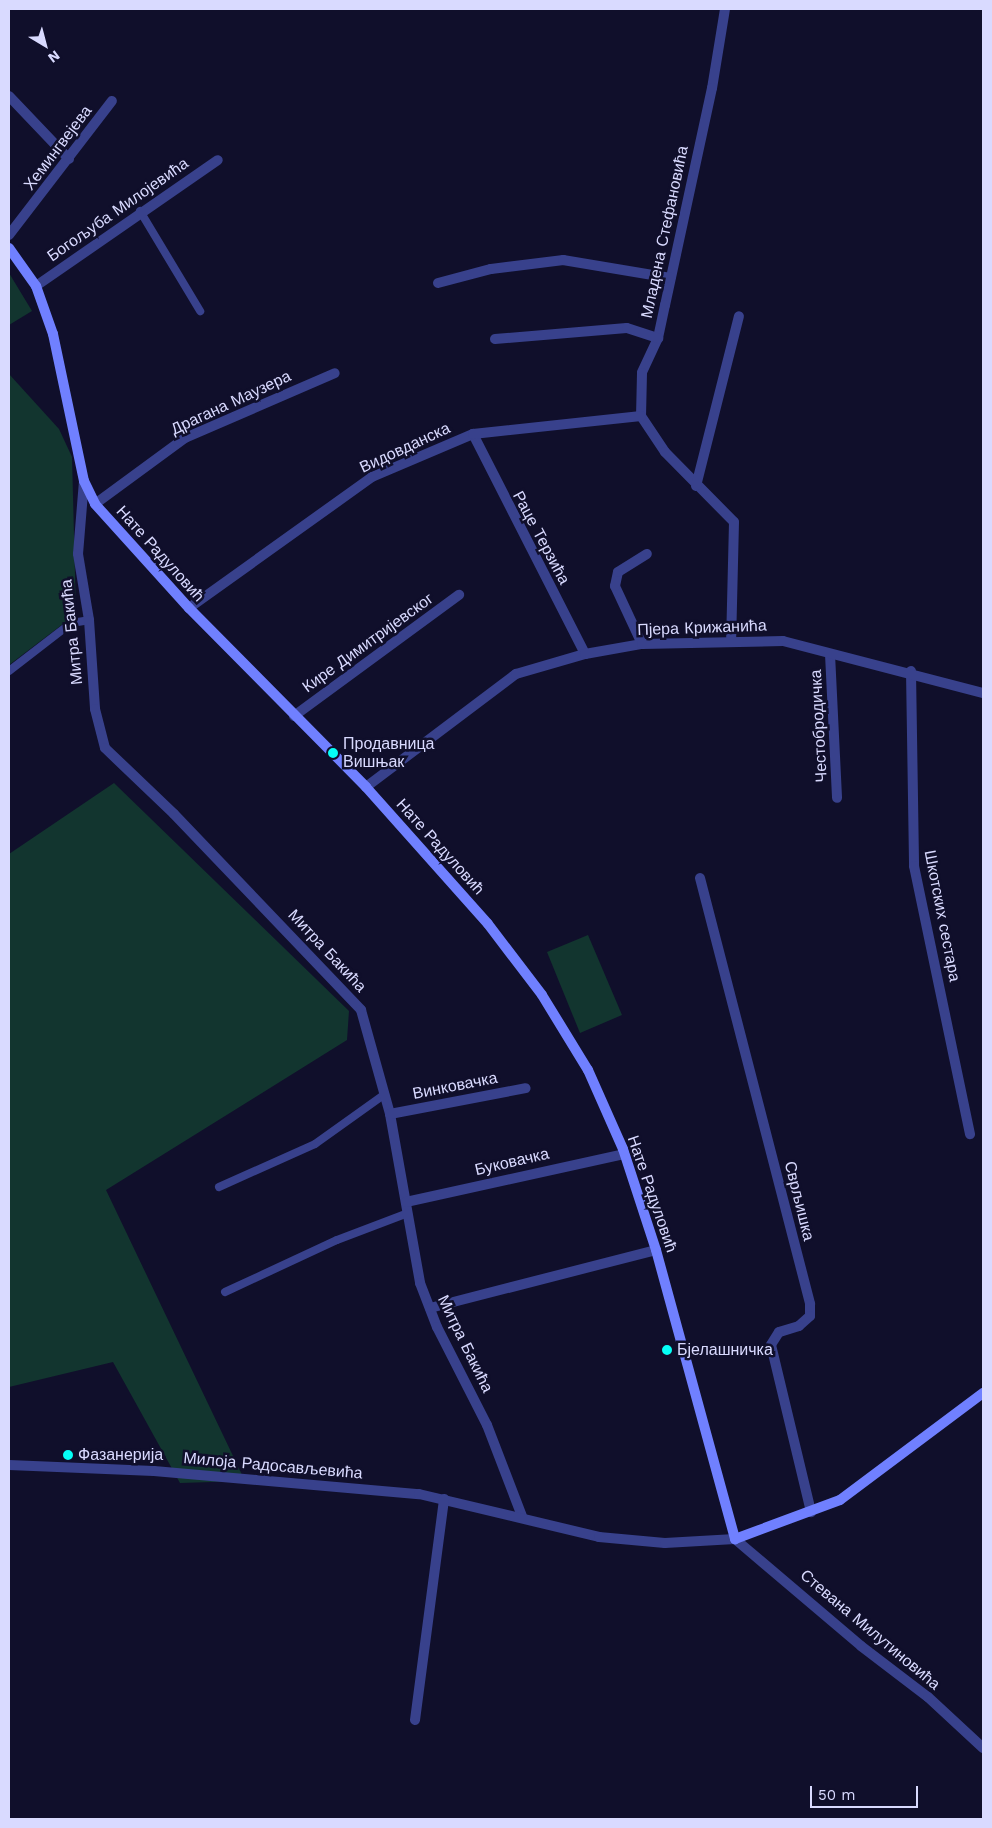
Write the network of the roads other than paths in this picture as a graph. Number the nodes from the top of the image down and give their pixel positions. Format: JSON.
{"nodes":[{"id":1,"x":725,"y":9,"type":"edge"},
{"id":2,"x":9,"y":96,"type":"edge"},
{"id":3,"x":112,"y":101,"type":"dead end"},
{"id":4,"x":69,"y":159,"type":"junction"},
{"id":5,"x":218,"y":160,"type":"dead end"},
{"id":6,"x":140,"y":211,"type":"junction"},
{"id":7,"x":9,"y":235,"type":"edge"},
{"id":8,"x":9,"y":248,"type":"edge"},
{"id":9,"x":671,"y":278,"type":"junction"},
{"id":10,"x":438,"y":283,"type":"dead end"},
{"id":11,"x":36,"y":286,"type":"junction"},
{"id":12,"x":200,"y":311,"type":"dead end"},
{"id":13,"x":739,"y":316,"type":"dead end"},
{"id":14,"x":658,"y":338,"type":"junction"},
{"id":15,"x":495,"y":339,"type":"dead end"},
{"id":16,"x":335,"y":373,"type":"dead end"},
{"id":17,"x":641,"y":416,"type":"junction"},
{"id":18,"x":473,"y":434,"type":"junction"},
{"id":19,"x":84,"y":481,"type":"junction"},
{"id":20,"x":696,"y":486,"type":"junction"},
{"id":21,"x":95,"y":504,"type":"junction"},
{"id":22,"x":647,"y":554,"type":"dead end"},
{"id":23,"x":459,"y":595,"type":"dead end"},
{"id":24,"x":189,"y":608,"type":"junction"},
{"id":25,"x":88,"y":620,"type":"junction"},
{"id":26,"x":731,"y":641,"type":"junction"},
{"id":27,"x":642,"y":644,"type":"junction"},
{"id":28,"x":585,"y":654,"type":"junction"},
{"id":29,"x":830,"y":654,"type":"junction"},
{"id":30,"x":9,"y":671,"type":"edge"},
{"id":31,"x":911,"y":671,"type":"junction"},
{"id":32,"x":983,"y":693,"type":"edge"},
{"id":33,"x":294,"y":716,"type":"junction"},
{"id":34,"x":366,"y":787,"type":"junction"},
{"id":35,"x":837,"y":798,"type":"dead end"},
{"id":36,"x":700,"y":878,"type":"dead end"},
{"id":37,"x":526,"y":1088,"type":"dead end"},
{"id":38,"x":385,"y":1094,"type":"junction"},
{"id":39,"x":390,"y":1114,"type":"junction"},
{"id":40,"x":970,"y":1134,"type":"dead end"},
{"id":41,"x":624,"y":1154,"type":"junction"},
{"id":42,"x":219,"y":1187,"type":"dead end"},
{"id":43,"x":406,"y":1202,"type":"junction"},
{"id":44,"x":408,"y":1213,"type":"junction"},
{"id":45,"x":656,"y":1250,"type":"junction"},
{"id":46,"x":225,"y":1292,"type":"dead end"},
{"id":47,"x":430,"y":1308,"type":"junction"},
{"id":48,"x":983,"y":1393,"type":"edge"},
{"id":49,"x":9,"y":1465,"type":"edge"},
{"id":50,"x":444,"y":1499,"type":"junction"},
{"id":51,"x":812,"y":1512,"type":"junction"},
{"id":52,"x":522,"y":1516,"type":"junction"},
{"id":53,"x":735,"y":1539,"type":"junction"},
{"id":54,"x":415,"y":1720,"type":"dead end"},
{"id":55,"x":983,"y":1748,"type":"edge"}],
"edges":[{"from":1,"to":9,"type":"street","name":"Младена Стефановића"},
{"from":2,"to":4,"type":"street"},
{"from":3,"to":4,"type":"street","name":"Хемингвејева"},
{"from":4,"to":7,"type":"street","name":"Хемингвејева"},
{"from":5,"to":6,"type":"street","name":"Богољуба Милојевића"},
{"from":6,"to":11,"type":"street","name":"Богољуба Милојевића"},
{"from":6,"to":12,"type":"lane"},
{"from":8,"to":11,"type":"street","name":"Нате Радуловић"},
{"from":9,"to":10,"type":"street"},
{"from":9,"to":14,"type":"street","name":"Младена Стефановића"},
{"from":11,"to":19,"type":"street","name":"Нате Радуловић"},
{"from":13,"to":20,"type":"street"},
{"from":14,"to":15,"type":"street"},
{"from":14,"to":17,"type":"street","name":"Младена Стефановића"},
{"from":16,"to":21,"type":"street","name":"Драгана Маузера"},
{"from":17,"to":18,"type":"street","name":"Видовданска"},
{"from":17,"to":20,"type":"street"},
{"from":18,"to":24,"type":"street","name":"Видовданска"},
{"from":18,"to":28,"type":"street","name":"Раце Терзића"},
{"from":19,"to":21,"type":"street","name":"Нате Радуловић"},
{"from":19,"to":25,"type":"street","name":"Митра Бакића"},
{"from":20,"to":26,"type":"street"},
{"from":21,"to":24,"type":"street","name":"Нате Радуловић"},
{"from":22,"to":27,"type":"street"},
{"from":23,"to":33,"type":"street","name":"Кире Димитријевског"},
{"from":24,"to":33,"type":"street","name":"Нате Радуловић"},
{"from":25,"to":30,"type":"lane"},
{"from":25,"to":38,"type":"street","name":"Митра Бакића"},
{"from":26,"to":27,"type":"street","name":"Пјера Крижанића"},
{"from":26,"to":29,"type":"street","name":"Пјера Крижанића"},
{"from":27,"to":28,"type":"street","name":"Пјера Крижанића"},
{"from":28,"to":34,"type":"street","name":"Пјера Крижанића"},
{"from":29,"to":31,"type":"street","name":"Пјера Крижанића"},
{"from":29,"to":35,"type":"street","name":"Честобродичка"},
{"from":31,"to":32,"type":"street","name":"Пјера Крижанића"},
{"from":31,"to":40,"type":"street","name":"Шкотских сестара"},
{"from":33,"to":34,"type":"street","name":"Нате Радуловић"},
{"from":34,"to":41,"type":"street","name":"Нате Радуловић"},
{"from":36,"to":51,"type":"street","name":"Сврљишка"},
{"from":37,"to":39,"type":"street","name":"Винковачка"},
{"from":38,"to":39,"type":"street","name":"Митра Бакића"},
{"from":38,"to":42,"type":"lane"},
{"from":39,"to":43,"type":"street","name":"Митра Бакића"},
{"from":41,"to":43,"type":"street","name":"Буковачка"},
{"from":41,"to":45,"type":"street","name":"Нате Радуловић"},
{"from":43,"to":44,"type":"street","name":"Митра Бакића"},
{"from":44,"to":46,"type":"lane"},
{"from":44,"to":47,"type":"street","name":"Митра Бакића"},
{"from":45,"to":47,"type":"street"},
{"from":45,"to":53,"type":"street","name":"Нате Радуловић"},
{"from":47,"to":52,"type":"street","name":"Митра Бакића"},
{"from":48,"to":51,"type":"street","name":"Милоја Радосављевића"},
{"from":49,"to":50,"type":"street","name":"Милоја Радосављевића"},
{"from":50,"to":52,"type":"street","name":"Милоја Радосављевића"},
{"from":50,"to":54,"type":"street"},
{"from":51,"to":53,"type":"street","name":"Милоја Радосављевића"},
{"from":52,"to":53,"type":"street","name":"Милоја Радосављевића"},
{"from":53,"to":55,"type":"street","name":"Стевана Милутиновића"}]}
